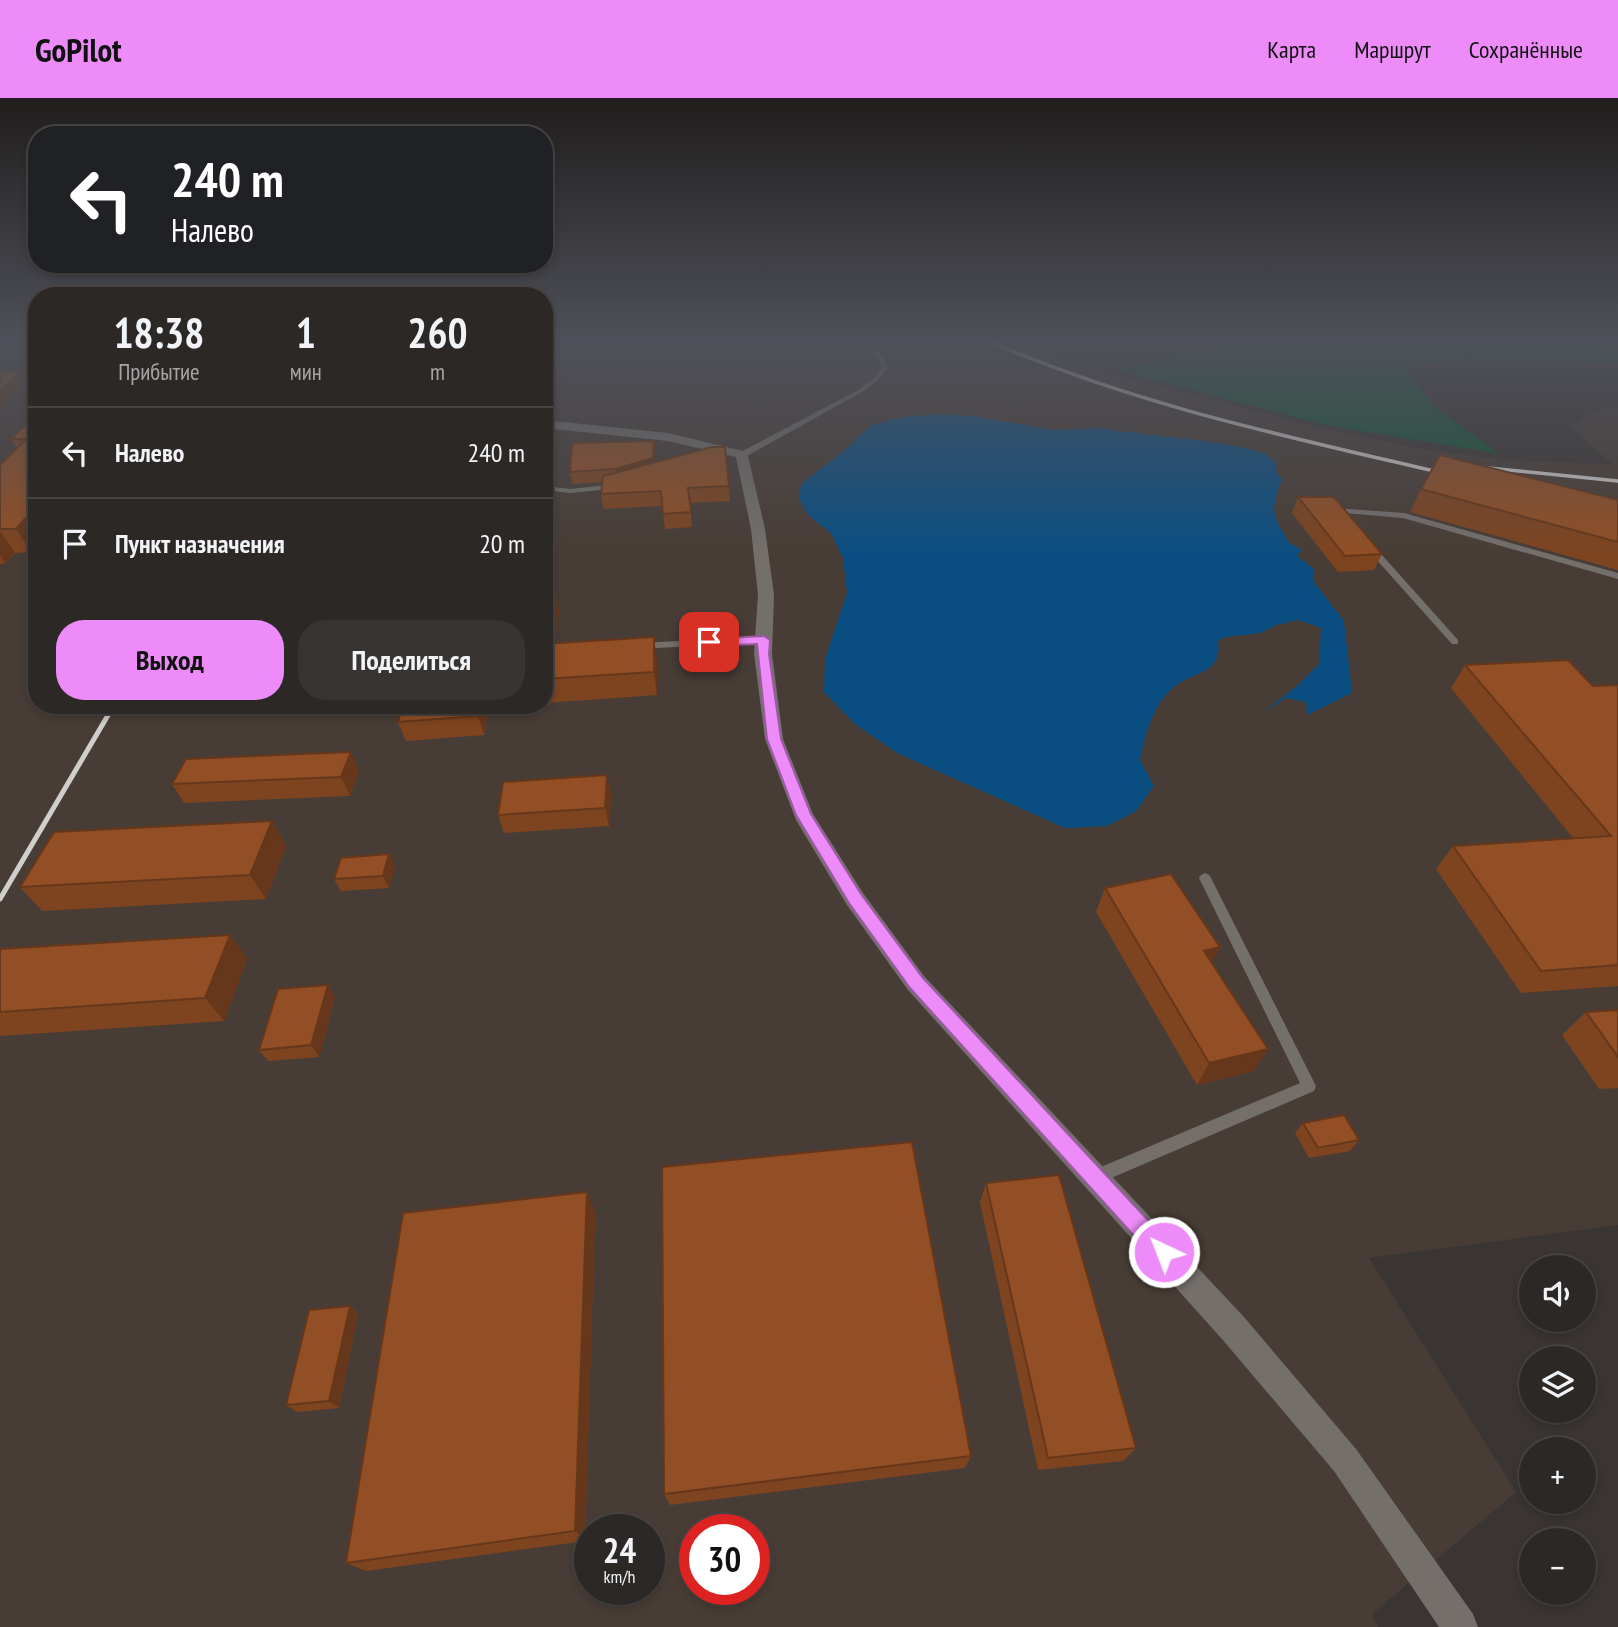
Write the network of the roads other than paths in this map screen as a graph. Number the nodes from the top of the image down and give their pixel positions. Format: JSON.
{"nodes":[{"id":1,"x":815,"y":412,"type":"edge"},
{"id":2,"x":553,"y":425,"type":"edge"},
{"id":3,"x":728,"y":454,"type":"junction"},
{"id":4,"x":621,"y":485,"type":"edge"},
{"id":5,"x":553,"y":489,"type":"edge"},
{"id":6,"x":1332,"y":509,"type":"joint"},
{"id":7,"x":1346,"y":520,"type":"edge"},
{"id":8,"x":1364,"y":541,"type":"edge"},
{"id":9,"x":1618,"y":576,"type":"edge"},
{"id":10,"x":764,"y":640,"type":"junction"},
{"id":11,"x":1455,"y":642,"type":"dead end"},
{"id":12,"x":627,"y":646,"type":"edge"},
{"id":13,"x":1205,"y":878,"type":"dead end"},
{"id":14,"x":1094,"y":1177,"type":"junction"},
{"id":15,"x":1460,"y":1627,"type":"edge"}],
"edges":[{"from":1,"to":3,"type":"lane"},
{"from":2,"to":3,"type":"street"},
{"from":3,"to":10,"type":"street"},
{"from":4,"to":5,"type":"lane"},
{"from":6,"to":7,"type":"lane"},
{"from":6,"to":9,"type":"lane"},
{"from":8,"to":11,"type":"lane"},
{"from":10,"to":12,"type":"lane"},
{"from":10,"to":14,"type":"street"},
{"from":13,"to":14,"type":"lane"},
{"from":14,"to":15,"type":"street"}]}
